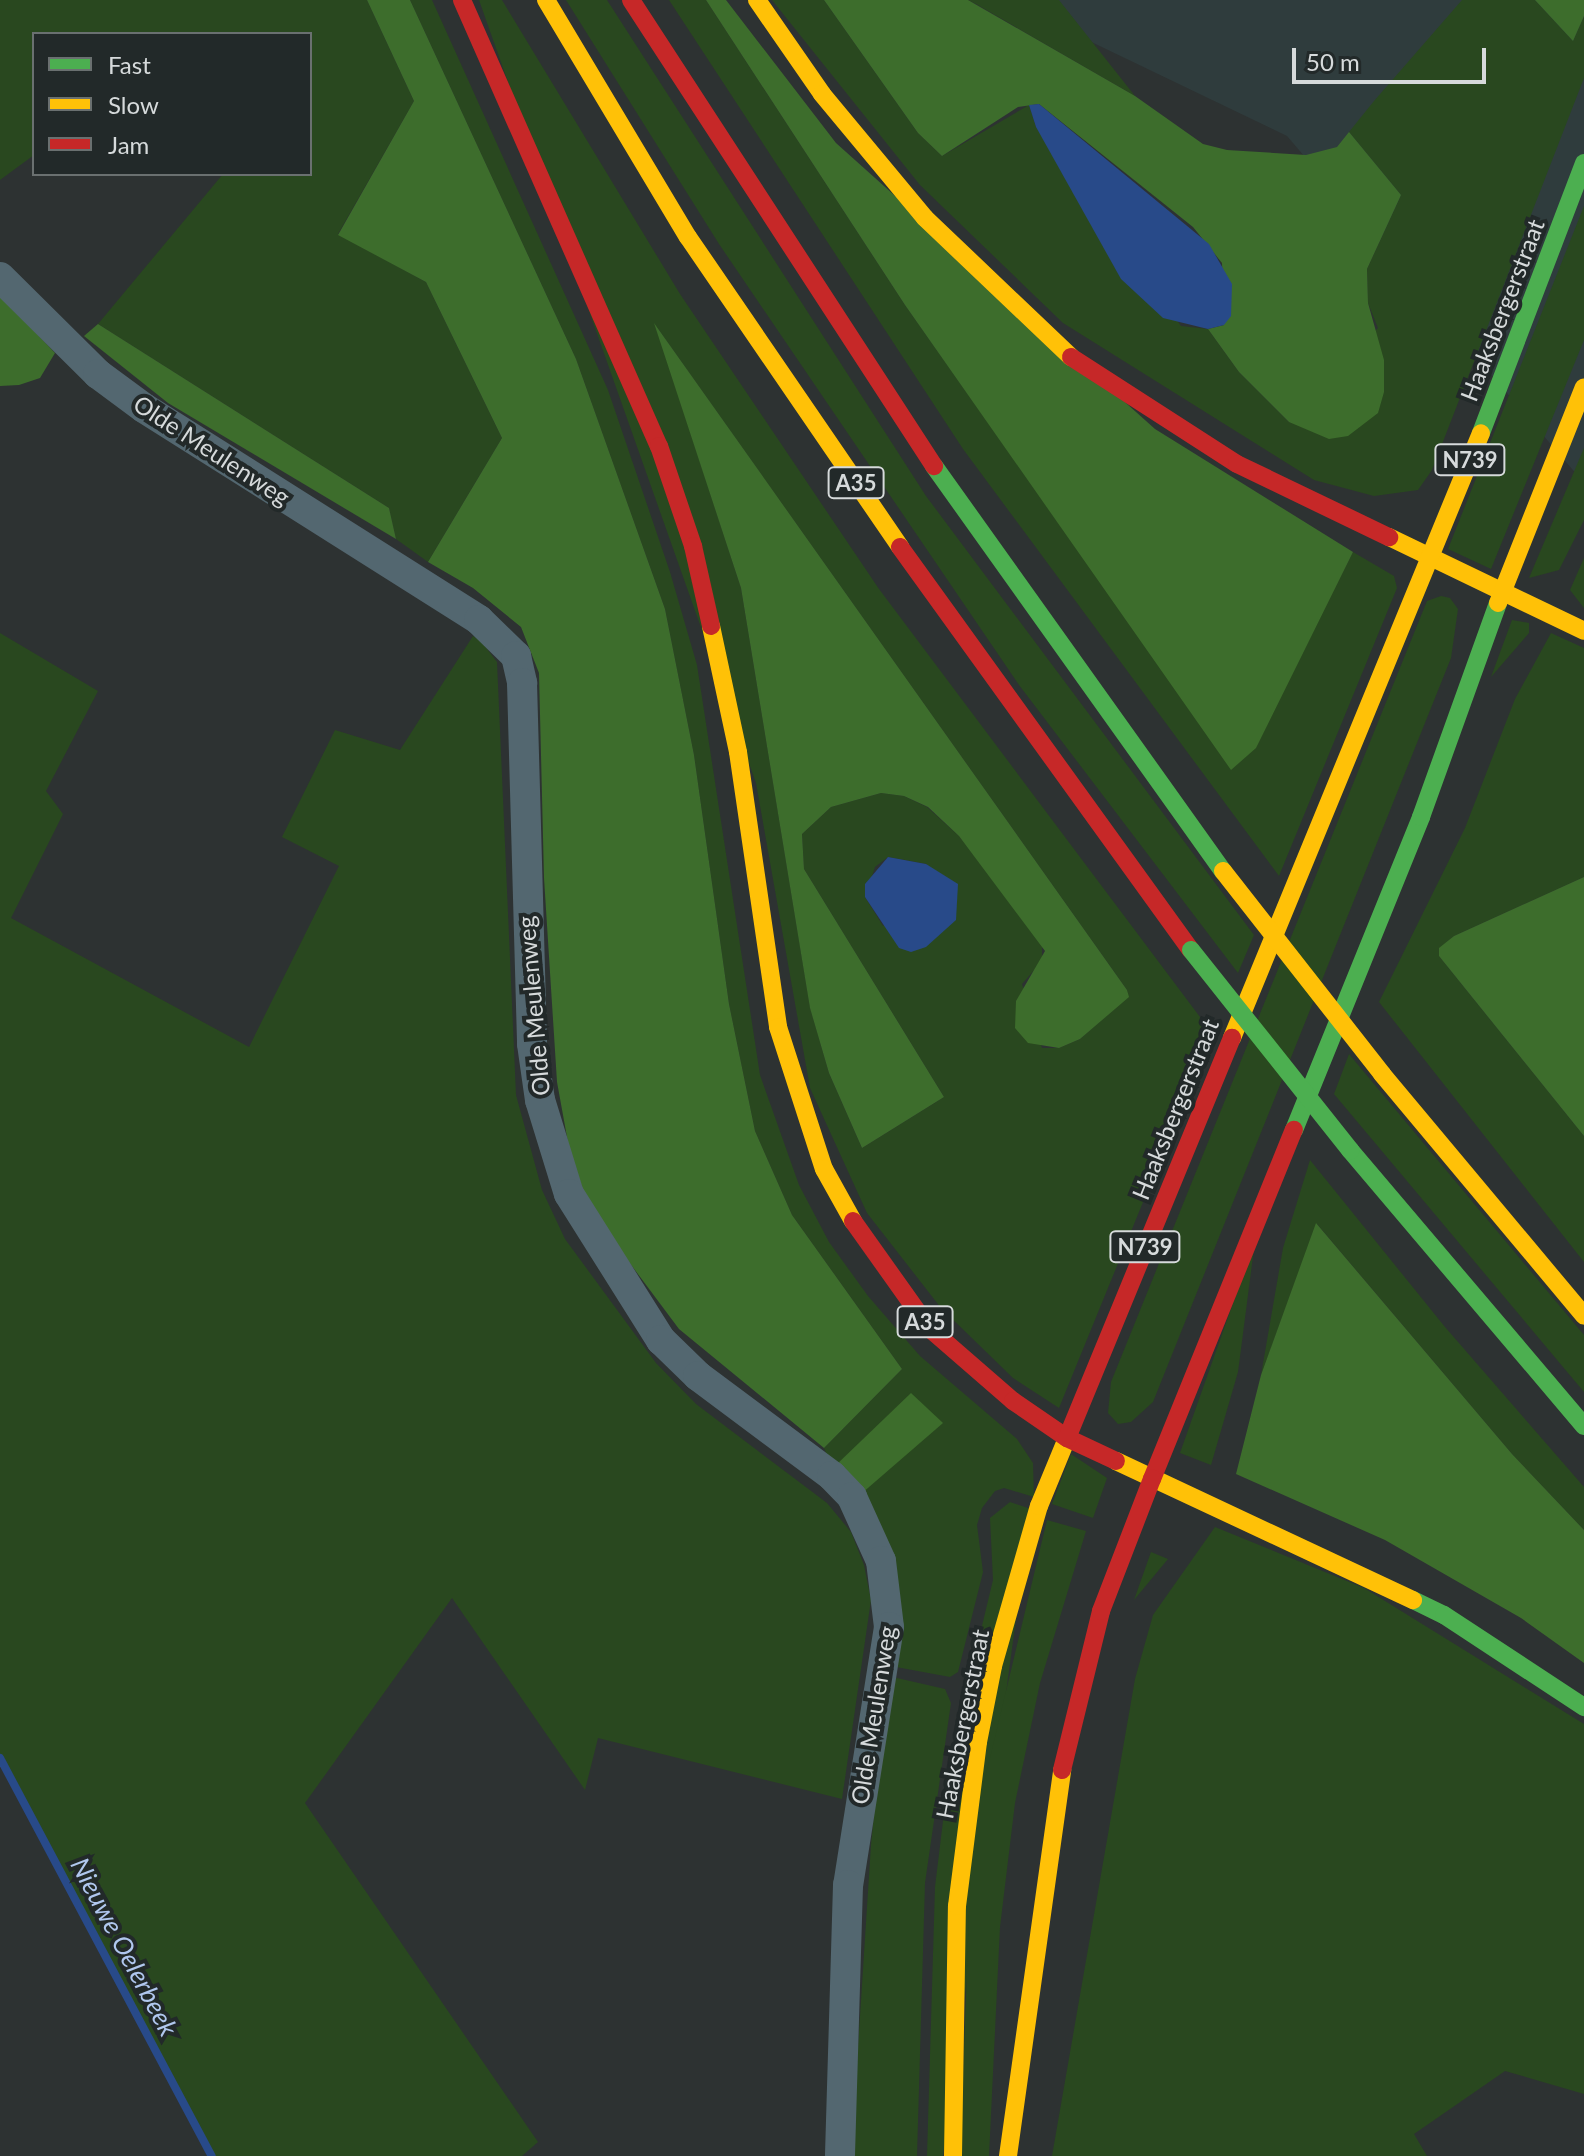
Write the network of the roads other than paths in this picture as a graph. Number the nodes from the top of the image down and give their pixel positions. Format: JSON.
{"nodes":[{"id":1,"x":462,"y":0,"type":"edge"},
{"id":2,"x":546,"y":0,"type":"edge"},
{"id":3,"x":631,"y":0,"type":"edge"},
{"id":4,"x":757,"y":0,"type":"edge"},
{"id":5,"x":1584,"y":163,"type":"edge"},
{"id":6,"x":0,"y":277,"type":"edge"},
{"id":7,"x":1584,"y":387,"type":"edge"},
{"id":8,"x":1430,"y":558,"type":"junction"},
{"id":9,"x":1502,"y":593,"type":"junction"},
{"id":10,"x":1584,"y":631,"type":"edge"},
{"id":11,"x":1584,"y":1316,"type":"edge"},
{"id":12,"x":1584,"y":1426,"type":"edge"},
{"id":13,"x":1067,"y":1438,"type":"junction"},
{"id":14,"x":1152,"y":1479,"type":"junction"},
{"id":15,"x":1584,"y":1707,"type":"edge"},
{"id":16,"x":840,"y":2156,"type":"edge"},
{"id":17,"x":953,"y":2156,"type":"edge"},
{"id":18,"x":1008,"y":2156,"type":"edge"}],
"edges":[{"from":1,"to":13,"type":"main road","number":"A35"},
{"from":2,"to":12,"type":"main road","number":"A35","bridge":true},
{"from":3,"to":11,"type":"main road","bridge":true},
{"from":4,"to":8,"type":"main road"},
{"from":5,"to":8,"type":"main road","name":"Haaksbergerstraat","number":"N739"},
{"from":6,"to":16,"type":"street","name":"Olde Meulenweg"},
{"from":7,"to":9,"type":"main road"},
{"from":8,"to":9,"type":"main road"},
{"from":8,"to":13,"type":"main road","name":"Haaksbergerstraat","number":"N739"},
{"from":9,"to":10,"type":"main road"},
{"from":9,"to":14,"type":"main road"},
{"from":13,"to":14,"type":"main road","number":"A35"},
{"from":13,"to":17,"type":"main road","name":"Haaksbergerstraat","number":"N739"},
{"from":14,"to":15,"type":"main road","number":"A35"},
{"from":14,"to":18,"type":"main road"}]}
